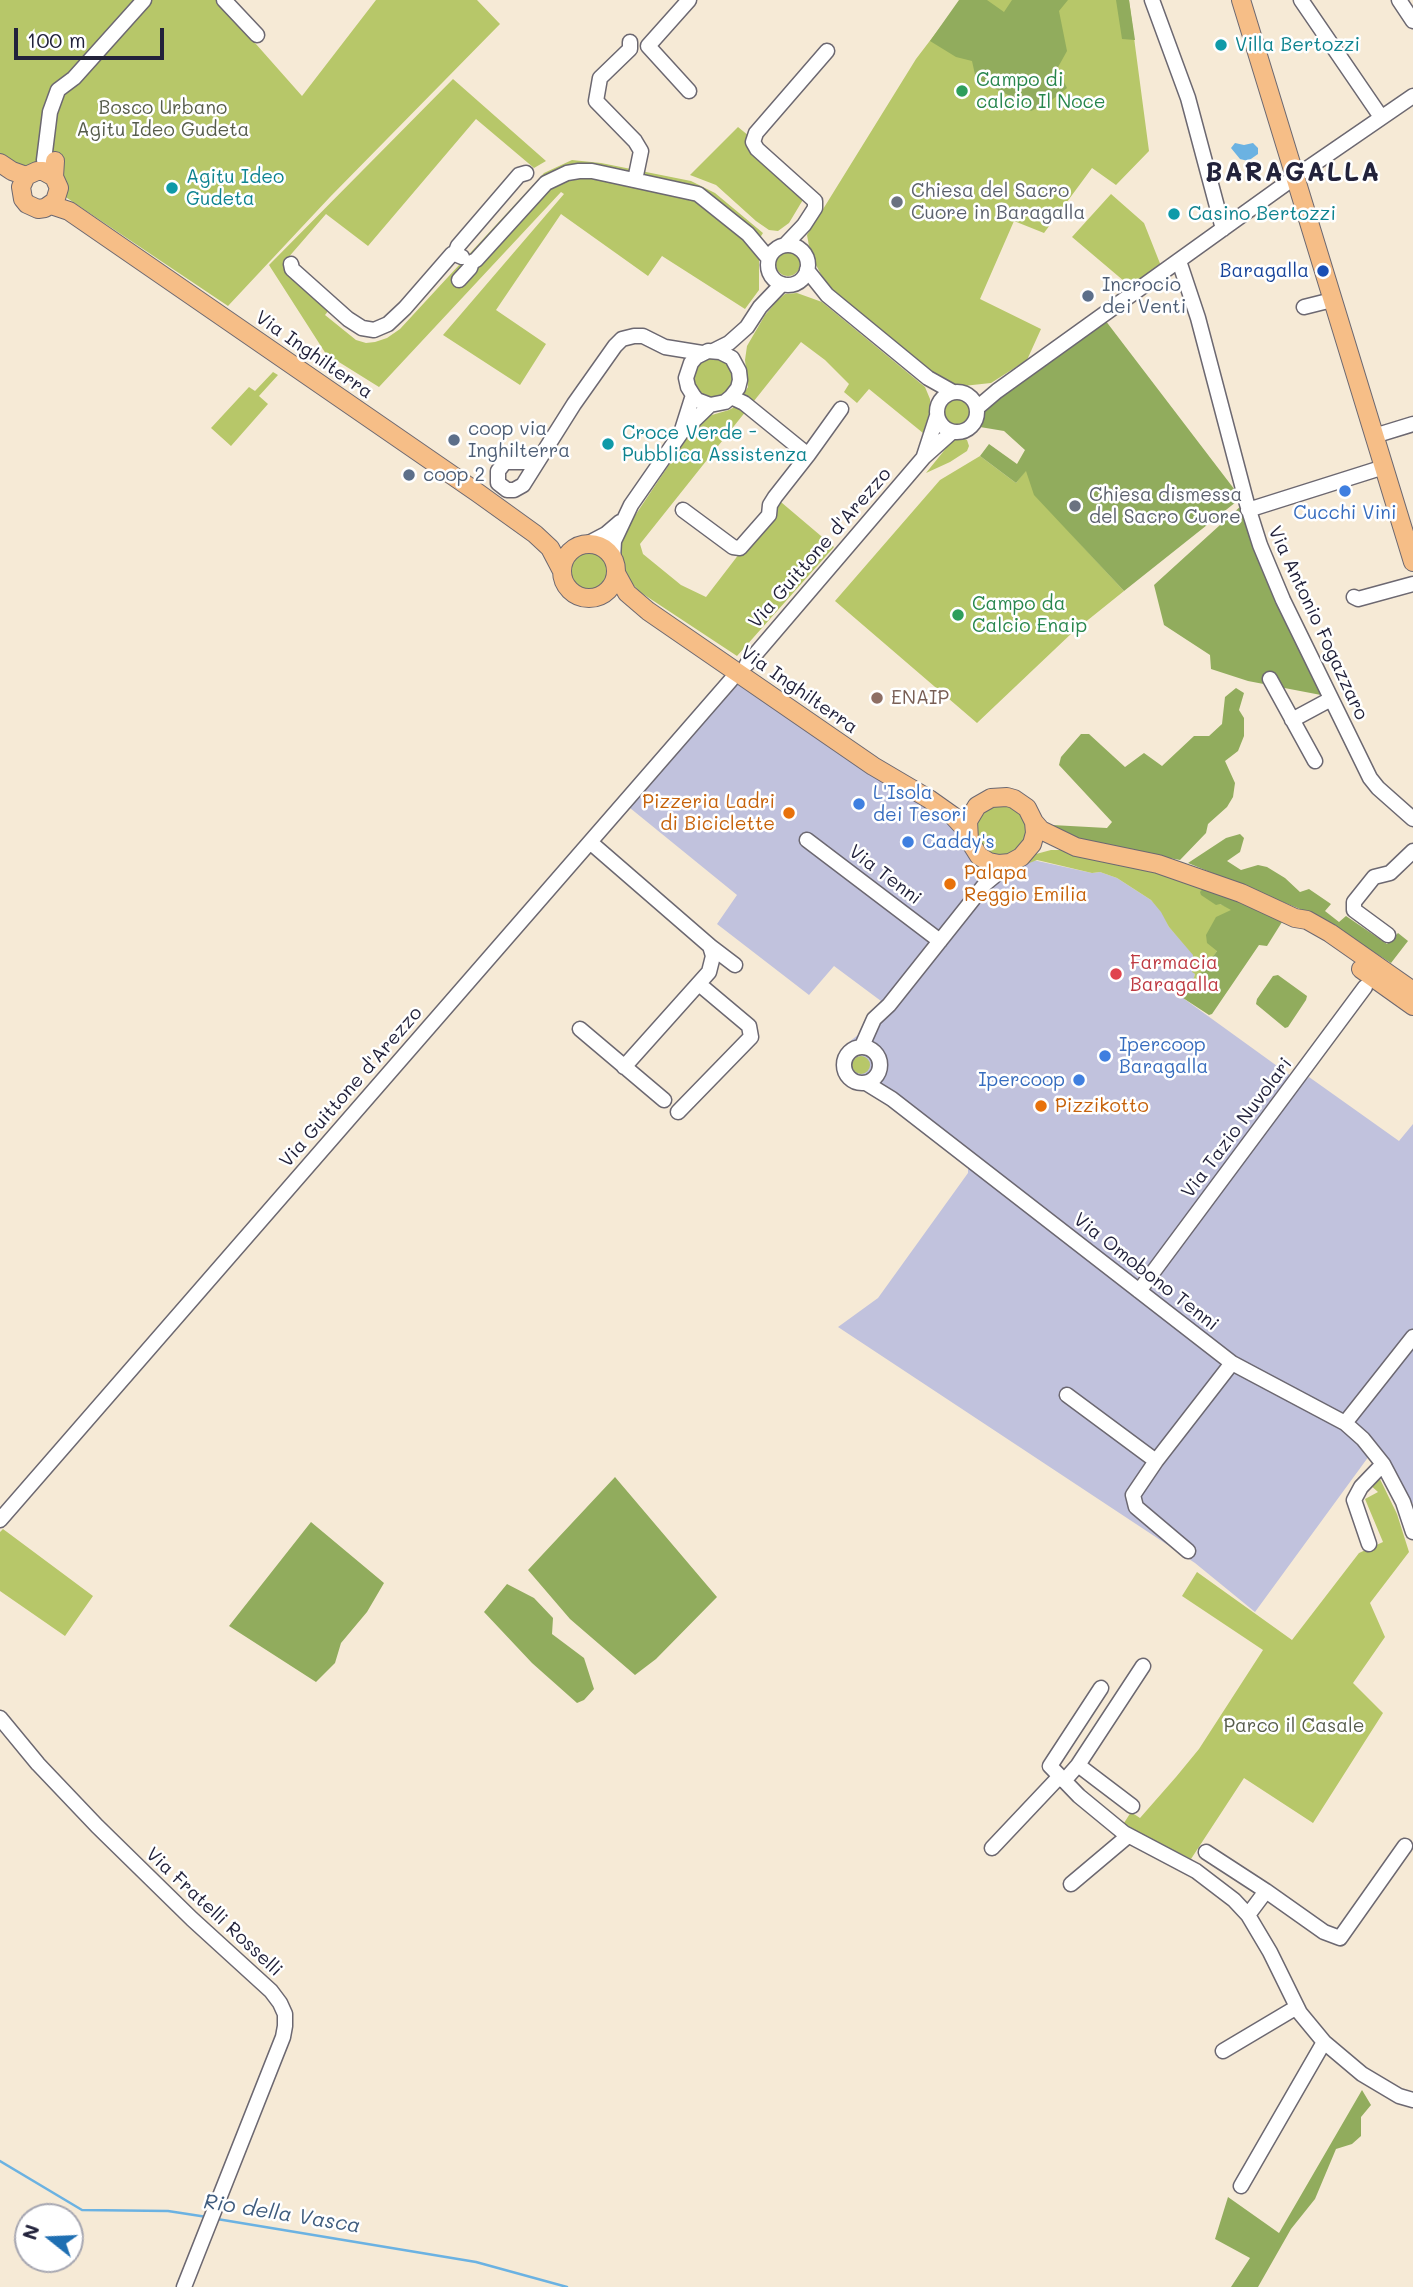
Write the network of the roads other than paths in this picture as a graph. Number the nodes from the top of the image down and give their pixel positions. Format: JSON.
{"nodes":[{"id":1,"x":144,"y":0,"type":"edge"},
{"id":2,"x":224,"y":0,"type":"edge"},
{"id":3,"x":689,"y":0,"type":"edge"},
{"id":4,"x":1152,"y":0,"type":"edge"},
{"id":5,"x":1241,"y":0,"type":"edge"},
{"id":6,"x":1301,"y":0,"type":"edge"},
{"id":7,"x":1399,"y":0,"type":"edge"},
{"id":8,"x":1413,"y":21,"type":"edge"},
{"id":9,"x":257,"y":35,"type":"dead end"},
{"id":10,"x":630,"y":43,"type":"dead end"},
{"id":11,"x":827,"y":51,"type":"dead end"},
{"id":12,"x":689,"y":91,"type":"dead end"},
{"id":13,"x":1413,"y":96,"type":"edge"},
{"id":14,"x":1381,"y":117,"type":"junction"},
{"id":15,"x":31,"y":170,"type":"edge"},
{"id":16,"x":526,"y":173,"type":"dead end"},
{"id":17,"x":1295,"y":177,"type":"junction"},
{"id":18,"x":635,"y":180,"type":"junction"},
{"id":19,"x":55,"y":200,"type":"junction"},
{"id":20,"x":804,"y":225,"type":"junction"},
{"id":21,"x":1223,"y":229,"type":"junction"},
{"id":22,"x":801,"y":249,"type":"junction"},
{"id":23,"x":777,"y":250,"type":"junction"},
{"id":24,"x":455,"y":254,"type":"junction"},
{"id":25,"x":1179,"y":261,"type":"junction"},
{"id":26,"x":472,"y":262,"type":"junction"},
{"id":27,"x":291,"y":264,"type":"dead end"},
{"id":28,"x":807,"y":270,"type":"junction"},
{"id":29,"x":459,"y":280,"type":"dead end"},
{"id":30,"x":782,"y":281,"type":"junction"},
{"id":31,"x":827,"y":295,"type":"junction"},
{"id":32,"x":1332,"y":300,"type":"junction"},
{"id":33,"x":1304,"y":307,"type":"dead end"},
{"id":34,"x":747,"y":327,"type":"junction"},
{"id":35,"x":665,"y":347,"type":"junction"},
{"id":36,"x":708,"y":352,"type":"junction"},
{"id":37,"x":736,"y":363,"type":"junction"},
{"id":38,"x":686,"y":378,"type":"junction"},
{"id":39,"x":692,"y":395,"type":"junction"},
{"id":40,"x":738,"y":396,"type":"junction"},
{"id":41,"x":947,"y":396,"type":"junction"},
{"id":42,"x":975,"y":404,"type":"junction"},
{"id":43,"x":710,"y":405,"type":"junction"},
{"id":44,"x":841,"y":409,"type":"dead end"},
{"id":45,"x":937,"y":416,"type":"junction"},
{"id":46,"x":1413,"y":424,"type":"edge"},
{"id":47,"x":952,"y":432,"type":"junction"},
{"id":48,"x":681,"y":433,"type":"junction"},
{"id":49,"x":1374,"y":436,"type":"junction"},
{"id":50,"x":808,"y":456,"type":"junction"},
{"id":51,"x":539,"y":457,"type":"dead end"},
{"id":52,"x":924,"y":457,"type":"junction"},
{"id":53,"x":1384,"y":467,"type":"junction"},
{"id":54,"x":683,"y":510,"type":"dead end"},
{"id":55,"x":1248,"y":510,"type":"junction"},
{"id":56,"x":623,"y":519,"type":"junction"},
{"id":57,"x":535,"y":534,"type":"junction"},
{"id":58,"x":583,"y":544,"type":"junction"},
{"id":59,"x":1413,"y":562,"type":"edge"},
{"id":60,"x":615,"y":566,"type":"junction"},
{"id":61,"x":562,"y":569,"type":"junction"},
{"id":62,"x":1413,"y":584,"type":"edge"},
{"id":63,"x":602,"y":595,"type":"junction"},
{"id":64,"x":1354,"y":597,"type":"dead end"},
{"id":65,"x":649,"y":611,"type":"junction"},
{"id":66,"x":747,"y":664,"type":"dead end"},
{"id":67,"x":1270,"y":679,"type":"dead end"},
{"id":68,"x":731,"y":680,"type":"dead end"},
{"id":69,"x":1331,"y":699,"type":"junction"},
{"id":70,"x":1293,"y":720,"type":"junction"},
{"id":71,"x":1315,"y":761,"type":"dead end"},
{"id":72,"x":929,"y":799,"type":"junction"},
{"id":73,"x":978,"y":806,"type":"junction"},
{"id":74,"x":1413,"y":819,"type":"edge"},
{"id":75,"x":1034,"y":822,"type":"junction"},
{"id":76,"x":967,"y":831,"type":"junction"},
{"id":77,"x":807,"y":840,"type":"dead end"},
{"id":78,"x":590,"y":842,"type":"junction"},
{"id":79,"x":1076,"y":847,"type":"junction"},
{"id":80,"x":1413,"y":851,"type":"edge"},
{"id":81,"x":979,"y":856,"type":"junction"},
{"id":82,"x":1018,"y":858,"type":"junction"},
{"id":83,"x":972,"y":900,"type":"junction"},
{"id":84,"x":1295,"y":918,"type":"junction"},
{"id":85,"x":1388,"y":935,"type":"dead end"},
{"id":86,"x":940,"y":941,"type":"junction"},
{"id":87,"x":710,"y":946,"type":"junction"},
{"id":88,"x":735,"y":965,"type":"dead end"},
{"id":89,"x":699,"y":984,"type":"junction"},
{"id":90,"x":1365,"y":987,"type":"dead end"},
{"id":91,"x":1413,"y":991,"type":"edge"},
{"id":92,"x":1413,"y":1006,"type":"edge"},
{"id":93,"x":580,"y":1029,"type":"dead end"},
{"id":94,"x":867,"y":1048,"type":"junction"},
{"id":95,"x":624,"y":1067,"type":"junction"},
{"id":96,"x":872,"y":1078,"type":"junction"},
{"id":97,"x":664,"y":1100,"type":"dead end"},
{"id":98,"x":678,"y":1112,"type":"dead end"},
{"id":99,"x":1139,"y":1292,"type":"junction"},
{"id":100,"x":1413,"y":1337,"type":"edge"},
{"id":101,"x":1232,"y":1363,"type":"junction"},
{"id":102,"x":1068,"y":1395,"type":"dead end"},
{"id":103,"x":1345,"y":1423,"type":"junction"},
{"id":104,"x":1156,"y":1461,"type":"junction"},
{"id":105,"x":1383,"y":1464,"type":"junction"},
{"id":106,"x":1408,"y":1499,"type":"edge"},
{"id":107,"x":0,"y":1520,"type":"edge"},
{"id":108,"x":1413,"y":1532,"type":"edge"},
{"id":109,"x":1369,"y":1544,"type":"dead end"},
{"id":110,"x":1188,"y":1551,"type":"dead end"},
{"id":111,"x":1143,"y":1666,"type":"dead end"},
{"id":112,"x":1101,"y":1688,"type":"dead end"},
{"id":113,"x":0,"y":1718,"type":"edge"},
{"id":114,"x":1077,"y":1765,"type":"junction"},
{"id":115,"x":1062,"y":1778,"type":"junction"},
{"id":116,"x":1132,"y":1807,"type":"dead end"},
{"id":117,"x":1128,"y":1836,"type":"junction"},
{"id":118,"x":1405,"y":1846,"type":"dead end"},
{"id":119,"x":992,"y":1848,"type":"dead end"},
{"id":120,"x":1206,"y":1852,"type":"dead end"},
{"id":121,"x":1071,"y":1884,"type":"dead end"},
{"id":122,"x":1266,"y":1891,"type":"junction"},
{"id":123,"x":1248,"y":1915,"type":"junction"},
{"id":124,"x":1297,"y":2007,"type":"junction"},
{"id":125,"x":1324,"y":2042,"type":"junction"},
{"id":126,"x":1223,"y":2051,"type":"dead end"},
{"id":127,"x":1413,"y":2100,"type":"edge"},
{"id":128,"x":1241,"y":2186,"type":"dead end"},
{"id":129,"x":184,"y":2287,"type":"edge"}],
"edges":[{"from":1,"to":15,"type":"street"},
{"from":2,"to":9,"type":"street"},
{"from":3,"to":12,"type":"street"},
{"from":4,"to":21,"type":"street"},
{"from":5,"to":17,"type":"main road"},
{"from":6,"to":14,"type":"street"},
{"from":7,"to":8,"type":"street"},
{"from":10,"to":18,"type":"street"},
{"from":11,"to":20,"type":"street"},
{"from":13,"to":14,"type":"street"},
{"from":14,"to":17,"type":"street"},
{"from":15,"to":19,"type":"main road","name":"Via Inghilterra"},
{"from":15,"to":19,"type":"main road"},
{"from":16,"to":24,"type":"street"},
{"from":17,"to":21,"type":"street"},
{"from":17,"to":32,"type":"main road"},
{"from":18,"to":23,"type":"street"},
{"from":18,"to":26,"type":"street"},
{"from":19,"to":57,"type":"main road","name":"Via Inghilterra"},
{"from":20,"to":22,"type":"street"},
{"from":20,"to":23,"type":"street"},
{"from":21,"to":25,"type":"street"},
{"from":22,"to":23,"type":"street"},
{"from":22,"to":28,"type":"street"},
{"from":23,"to":30,"type":"street"},
{"from":24,"to":26,"type":"street"},
{"from":24,"to":27,"type":"street"},
{"from":25,"to":42,"type":"street"},
{"from":25,"to":55,"type":"street","name":"Via Antonio Fogazzaro"},
{"from":26,"to":29,"type":"street"},
{"from":28,"to":30,"type":"street"},
{"from":28,"to":31,"type":"street"},
{"from":30,"to":31,"type":"street"},
{"from":30,"to":34,"type":"street"},
{"from":31,"to":41,"type":"street"},
{"from":32,"to":33,"type":"street"},
{"from":32,"to":49,"type":"main road"},
{"from":34,"to":36,"type":"street"},
{"from":34,"to":37,"type":"street"},
{"from":35,"to":36,"type":"street"},
{"from":35,"to":38,"type":"street"},
{"from":35,"to":51,"type":"street"},
{"from":36,"to":37,"type":"street"},
{"from":36,"to":38,"type":"street"},
{"from":37,"to":40,"type":"street"},
{"from":38,"to":39,"type":"street"},
{"from":39,"to":43,"type":"street"},
{"from":39,"to":48,"type":"street"},
{"from":40,"to":43,"type":"street"},
{"from":40,"to":50,"type":"street"},
{"from":41,"to":42,"type":"street"},
{"from":41,"to":45,"type":"street"},
{"from":42,"to":47,"type":"street"},
{"from":43,"to":48,"type":"street"},
{"from":44,"to":50,"type":"street"},
{"from":45,"to":47,"type":"street"},
{"from":45,"to":52,"type":"street","name":"Via Guittone d'Arezzo"},
{"from":46,"to":49,"type":"street"},
{"from":47,"to":52,"type":"street","name":"Via Guittone d'Arezzo"},
{"from":48,"to":56,"type":"street"},
{"from":49,"to":53,"type":"main road"},
{"from":50,"to":54,"type":"street"},
{"from":52,"to":66,"type":"street","name":"Via Guittone d'Arezzo"},
{"from":53,"to":55,"type":"street"},
{"from":53,"to":59,"type":"main road"},
{"from":55,"to":69,"type":"street","name":"Via Antonio Fogazzaro"},
{"from":56,"to":58,"type":"street"},
{"from":56,"to":60,"type":"street"},
{"from":57,"to":58,"type":"main road","name":"Via Inghilterra"},
{"from":57,"to":61,"type":"main road","name":"Via Inghilterra"},
{"from":58,"to":60,"type":"main road","name":"Via Inghilterra"},
{"from":58,"to":61,"type":"main road"},
{"from":60,"to":63,"type":"main road"},
{"from":60,"to":65,"type":"main road","name":"Via Inghilterra"},
{"from":61,"to":63,"type":"main road","name":"Via Inghilterra"},
{"from":62,"to":64,"type":"street"},
{"from":63,"to":65,"type":"main road","name":"Via Inghilterra"},
{"from":65,"to":72,"type":"main road","name":"Via Inghilterra"},
{"from":67,"to":70,"type":"street"},
{"from":68,"to":78,"type":"street","name":"Via Guittone d'Arezzo"},
{"from":69,"to":70,"type":"street"},
{"from":69,"to":74,"type":"street","name":"Via Antonio Fogazzaro"},
{"from":70,"to":71,"type":"street"},
{"from":72,"to":73,"type":"main road","name":"Via Inghilterra"},
{"from":72,"to":76,"type":"main road","name":"Via Inghilterra"},
{"from":73,"to":75,"type":"main road","name":"Via Inghilterra"},
{"from":73,"to":76,"type":"main road"},
{"from":75,"to":79,"type":"main road","name":"Via Inghilterra"},
{"from":75,"to":82,"type":"main road"},
{"from":76,"to":81,"type":"main road","name":"Via Inghilterra"},
{"from":77,"to":86,"type":"street","name":"Via Tenni"},
{"from":78,"to":87,"type":"street"},
{"from":78,"to":107,"type":"street","name":"Via Guittone d'Arezzo"},
{"from":79,"to":82,"type":"main road","name":"Via Inghilterra"},
{"from":79,"to":84,"type":"main road","name":"Via Inghilterra"},
{"from":80,"to":85,"type":"street"},
{"from":81,"to":82,"type":"main road","name":"Via Inghilterra"},
{"from":81,"to":83,"type":"street","name":"Via Omobono Tenni"},
{"from":82,"to":83,"type":"street","name":"Via Omobono Tenni"},
{"from":83,"to":86,"type":"street","name":"Via Omobono Tenni"},
{"from":84,"to":91,"type":"main road","name":"Via Inghilterra"},
{"from":84,"to":92,"type":"main road","name":"Via Inghilterra"},
{"from":86,"to":94,"type":"street","name":"Via Omobono Tenni"},
{"from":87,"to":88,"type":"street"},
{"from":87,"to":89,"type":"street"},
{"from":89,"to":95,"type":"street"},
{"from":89,"to":98,"type":"street"},
{"from":90,"to":99,"type":"street","name":"Via Tazio Nuvolari"},
{"from":93,"to":95,"type":"street"},
{"from":94,"to":96,"type":"street"},
{"from":94,"to":96,"type":"street","name":"Via Omobono Tenni"},
{"from":95,"to":97,"type":"street"},
{"from":96,"to":99,"type":"street","name":"Via Omobono Tenni"},
{"from":99,"to":101,"type":"street","name":"Via Omobono Tenni"},
{"from":100,"to":103,"type":"street"},
{"from":101,"to":103,"type":"street","name":"Via Omobono Tenni"},
{"from":101,"to":104,"type":"street"},
{"from":102,"to":104,"type":"street"},
{"from":103,"to":105,"type":"street","name":"Via Omobono Tenni"},
{"from":104,"to":110,"type":"street"},
{"from":105,"to":106,"type":"street","name":"Via Omobono Tenni"},
{"from":105,"to":109,"type":"street"},
{"from":106,"to":108,"type":"street","name":"Via Omobono Tenni"},
{"from":111,"to":114,"type":"street"},
{"from":112,"to":115,"type":"street"},
{"from":113,"to":129,"type":"street","name":"Via Fratelli Rosselli"},
{"from":114,"to":115,"type":"street"},
{"from":114,"to":116,"type":"street"},
{"from":115,"to":117,"type":"street"},
{"from":115,"to":119,"type":"street"},
{"from":117,"to":121,"type":"street"},
{"from":117,"to":123,"type":"street"},
{"from":118,"to":122,"type":"street"},
{"from":120,"to":122,"type":"street"},
{"from":122,"to":123,"type":"street"},
{"from":123,"to":124,"type":"street"},
{"from":124,"to":125,"type":"street"},
{"from":124,"to":126,"type":"street"},
{"from":125,"to":127,"type":"street"},
{"from":125,"to":128,"type":"street"}]}
